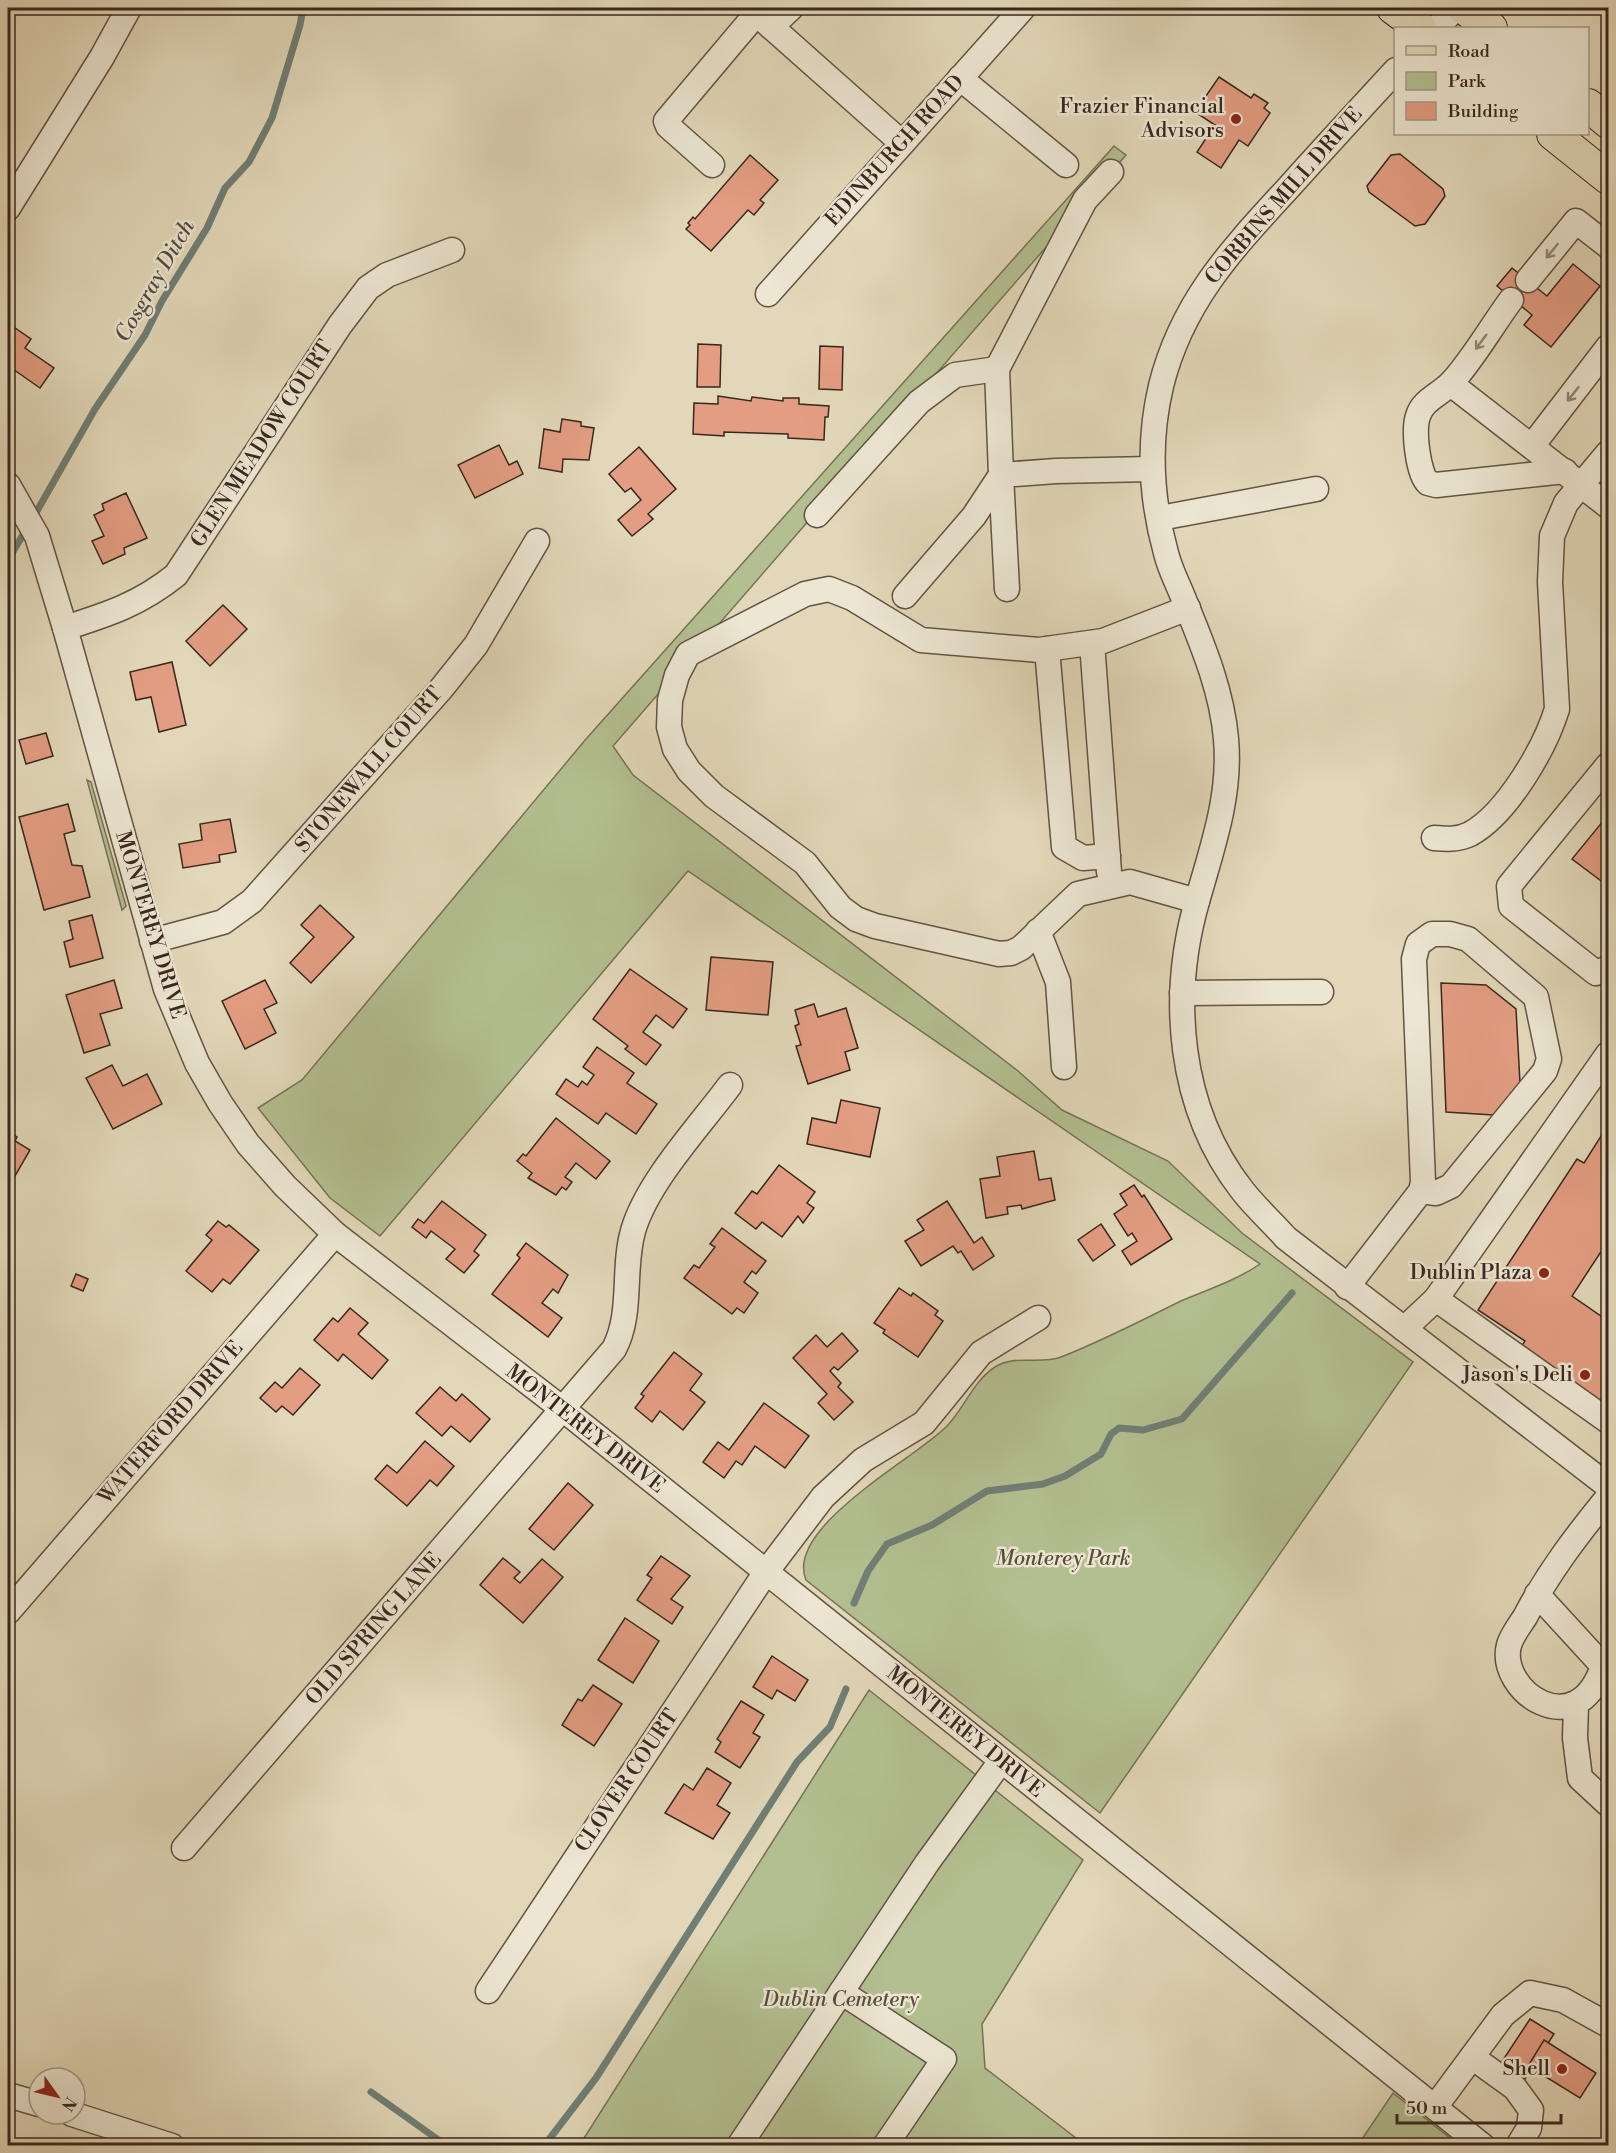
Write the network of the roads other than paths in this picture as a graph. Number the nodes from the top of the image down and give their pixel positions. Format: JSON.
{"nodes":[{"id":1,"x":129,"y":8,"type":"edge"},
{"id":2,"x":791,"y":8,"type":"edge"},
{"id":3,"x":1023,"y":8,"type":"edge"},
{"id":4,"x":1393,"y":8,"type":"edge"},
{"id":5,"x":1456,"y":8,"type":"edge"},
{"id":6,"x":1464,"y":8,"type":"edge"},
{"id":7,"x":759,"y":16,"type":"edge"},
{"id":8,"x":1419,"y":27,"type":"edge"},
{"id":9,"x":1437,"y":27,"type":"edge"},
{"id":10,"x":1490,"y":27,"type":"edge"},
{"id":11,"x":1394,"y":71,"type":"edge"},
{"id":12,"x":960,"y":78,"type":"junction"},
{"id":13,"x":1589,"y":107,"type":"edge"},
{"id":14,"x":1608,"y":122,"type":"edge"},
{"id":15,"x":1589,"y":123,"type":"edge"},
{"id":16,"x":1608,"y":131,"type":"edge"},
{"id":17,"x":1555,"y":135,"type":"edge"},
{"id":18,"x":902,"y":143,"type":"junction"},
{"id":19,"x":1608,"y":164,"type":"edge"},
{"id":20,"x":712,"y":165,"type":"dead end"},
{"id":21,"x":1065,"y":165,"type":"dead end"},
{"id":22,"x":1112,"y":172,"type":"dead end"},
{"id":23,"x":1608,"y":178,"type":"edge"},
{"id":24,"x":8,"y":208,"type":"edge"},
{"id":25,"x":1608,"y":246,"type":"edge"},
{"id":26,"x":452,"y":249,"type":"dead end"},
{"id":27,"x":1528,"y":280,"type":"dead end"},
{"id":28,"x":768,"y":294,"type":"dead end"},
{"id":29,"x":1511,"y":300,"type":"dead end"},
{"id":30,"x":1608,"y":347,"type":"edge"},
{"id":31,"x":997,"y":369,"type":"junction"},
{"id":32,"x":1451,"y":384,"type":"junction"},
{"id":33,"x":1532,"y":446,"type":"junction"},
{"id":34,"x":1608,"y":453,"type":"edge"},
{"id":35,"x":1151,"y":469,"type":"junction"},
{"id":36,"x":1001,"y":475,"type":"junction"},
{"id":37,"x":1573,"y":478,"type":"junction"},
{"id":38,"x":8,"y":485,"type":"edge"},
{"id":39,"x":1316,"y":489,"type":"dead end"},
{"id":40,"x":1608,"y":506,"type":"edge"},
{"id":41,"x":817,"y":515,"type":"dead end"},
{"id":42,"x":1160,"y":518,"type":"junction"},
{"id":43,"x":537,"y":541,"type":"dead end"},
{"id":44,"x":1007,"y":589,"type":"dead end"},
{"id":45,"x":905,"y":596,"type":"dead end"},
{"id":46,"x":1188,"y":608,"type":"junction"},
{"id":47,"x":65,"y":628,"type":"junction"},
{"id":48,"x":1092,"y":643,"type":"junction"},
{"id":49,"x":1047,"y":649,"type":"junction"},
{"id":50,"x":1608,"y":765,"type":"edge"},
{"id":51,"x":1434,"y":838,"type":"dead end"},
{"id":52,"x":1108,"y":856,"type":"junction"},
{"id":53,"x":1110,"y":886,"type":"junction"},
{"id":54,"x":1197,"y":901,"type":"junction"},
{"id":55,"x":1038,"y":931,"type":"junction"},
{"id":56,"x":152,"y":941,"type":"junction"},
{"id":57,"x":1608,"y":968,"type":"edge"},
{"id":58,"x":1321,"y":992,"type":"dead end"},
{"id":59,"x":1182,"y":993,"type":"junction"},
{"id":60,"x":1608,"y":1054,"type":"edge"},
{"id":61,"x":1064,"y":1067,"type":"dead end"},
{"id":62,"x":730,"y":1085,"type":"dead end"},
{"id":63,"x":1421,"y":1191,"type":"junction"},
{"id":64,"x":335,"y":1234,"type":"junction"},
{"id":65,"x":1347,"y":1287,"type":"junction"},
{"id":66,"x":1437,"y":1299,"type":"junction"},
{"id":67,"x":1038,"y":1318,"type":"dead end"},
{"id":68,"x":1404,"y":1329,"type":"junction"},
{"id":69,"x":564,"y":1410,"type":"junction"},
{"id":70,"x":1608,"y":1421,"type":"edge"},
{"id":71,"x":1608,"y":1486,"type":"edge"},
{"id":72,"x":1608,"y":1497,"type":"edge"},
{"id":73,"x":766,"y":1572,"type":"junction"},
{"id":74,"x":1537,"y":1594,"type":"junction"},
{"id":75,"x":8,"y":1612,"type":"edge"},
{"id":76,"x":1576,"y":1704,"type":"junction"},
{"id":77,"x":1001,"y":1761,"type":"junction"},
{"id":78,"x":1608,"y":1804,"type":"edge"},
{"id":79,"x":184,"y":1848,"type":"dead end"},
{"id":80,"x":488,"y":1991,"type":"dead end"},
{"id":81,"x":841,"y":1992,"type":"junction"},
{"id":82,"x":1608,"y":2025,"type":"edge"},
{"id":83,"x":1472,"y":2057,"type":"junction"},
{"id":84,"x":8,"y":2096,"type":"edge"},
{"id":85,"x":27,"y":2101,"type":"edge"},
{"id":86,"x":1435,"y":2107,"type":"junction"},
{"id":87,"x":87,"y":2119,"type":"edge"},
{"id":88,"x":172,"y":2145,"type":"edge"},
{"id":89,"x":739,"y":2145,"type":"edge"},
{"id":90,"x":885,"y":2145,"type":"edge"},
{"id":91,"x":1483,"y":2145,"type":"edge"},
{"id":92,"x":1518,"y":2145,"type":"edge"}],
"edges":[{"from":1,"to":24,"type":"street"},
{"from":2,"to":7,"type":"street"},
{"from":3,"to":12,"type":"street","name":"EDINBURGH ROAD"},
{"from":4,"to":8,"type":"main road"},
{"from":5,"to":9,"type":"street"},
{"from":6,"to":10,"type":"main road"},
{"from":7,"to":18,"type":"street"},
{"from":7,"to":20,"type":"street"},
{"from":11,"to":35,"type":"street","name":"CORBINS MILL DRIVE"},
{"from":12,"to":18,"type":"street","name":"EDINBURGH ROAD"},
{"from":12,"to":21,"type":"street"},
{"from":13,"to":14,"type":"main road"},
{"from":15,"to":16,"type":"main road"},
{"from":17,"to":19,"type":"main road"},
{"from":17,"to":23,"type":"main road"},
{"from":18,"to":28,"type":"street","name":"EDINBURGH ROAD"},
{"from":22,"to":31,"type":"street"},
{"from":25,"to":27,"type":"street","one_way":true},
{"from":26,"to":47,"type":"street","name":"GLEN MEADOW COURT"},
{"from":29,"to":32,"type":"street","one_way":true},
{"from":30,"to":33,"type":"street","one_way":true},
{"from":31,"to":36,"type":"street"},
{"from":31,"to":41,"type":"street"},
{"from":32,"to":33,"type":"street"},
{"from":32,"to":37,"type":"street"},
{"from":33,"to":37,"type":"street"},
{"from":34,"to":37,"type":"street"},
{"from":35,"to":36,"type":"street"},
{"from":35,"to":42,"type":"street","name":"CORBINS MILL DRIVE"},
{"from":36,"to":44,"type":"street"},
{"from":36,"to":45,"type":"street"},
{"from":37,"to":40,"type":"street"},
{"from":37,"to":51,"type":"street"},
{"from":38,"to":47,"type":"street","name":"MONTEREY DRIVE"},
{"from":39,"to":42,"type":"street"},
{"from":42,"to":46,"type":"street","name":"CORBINS MILL DRIVE"},
{"from":43,"to":56,"type":"street","name":"STONEWALL COURT"},
{"from":46,"to":48,"type":"street"},
{"from":46,"to":54,"type":"street","name":"CORBINS MILL DRIVE"},
{"from":47,"to":56,"type":"street","name":"MONTEREY DRIVE"},
{"from":48,"to":49,"type":"street"},
{"from":48,"to":52,"type":"street"},
{"from":49,"to":52,"type":"street"},
{"from":49,"to":55,"type":"street"},
{"from":50,"to":57,"type":"street"},
{"from":52,"to":53,"type":"street"},
{"from":53,"to":54,"type":"street"},
{"from":53,"to":55,"type":"street"},
{"from":54,"to":59,"type":"street","name":"CORBINS MILL DRIVE"},
{"from":55,"to":61,"type":"street"},
{"from":56,"to":64,"type":"street","name":"MONTEREY DRIVE"},
{"from":58,"to":59,"type":"street"},
{"from":59,"to":65,"type":"street","name":"CORBINS MILL DRIVE"},
{"from":60,"to":66,"type":"street"},
{"from":62,"to":69,"type":"street","name":"OLD SPRING LANE"},
{"from":63,"to":63,"type":"street"},
{"from":63,"to":65,"type":"street"},
{"from":64,"to":69,"type":"street","name":"MONTEREY DRIVE"},
{"from":64,"to":75,"type":"street","name":"WATERFORD DRIVE"},
{"from":65,"to":68,"type":"street","name":"CORBINS MILL DRIVE"},
{"from":66,"to":68,"type":"street"},
{"from":66,"to":70,"type":"street"},
{"from":67,"to":73,"type":"street","name":"CLOVER COURT"},
{"from":68,"to":71,"type":"street","name":"CORBINS MILL DRIVE"},
{"from":69,"to":73,"type":"street","name":"MONTEREY DRIVE"},
{"from":69,"to":79,"type":"street","name":"OLD SPRING LANE"},
{"from":72,"to":74,"type":"street"},
{"from":73,"to":77,"type":"street","name":"MONTEREY DRIVE"},
{"from":73,"to":80,"type":"street","name":"CLOVER COURT"},
{"from":74,"to":76,"type":"street"},
{"from":74,"to":76,"type":"street"},
{"from":76,"to":78,"type":"street"},
{"from":77,"to":81,"type":"street"},
{"from":77,"to":86,"type":"street","name":"MONTEREY DRIVE"},
{"from":81,"to":89,"type":"street"},
{"from":81,"to":90,"type":"street"},
{"from":82,"to":83,"type":"street"},
{"from":83,"to":86,"type":"street"},
{"from":83,"to":92,"type":"street"},
{"from":84,"to":85,"type":"street"},
{"from":86,"to":91,"type":"street","name":"MONTEREY DRIVE"},
{"from":87,"to":88,"type":"street"}]}
